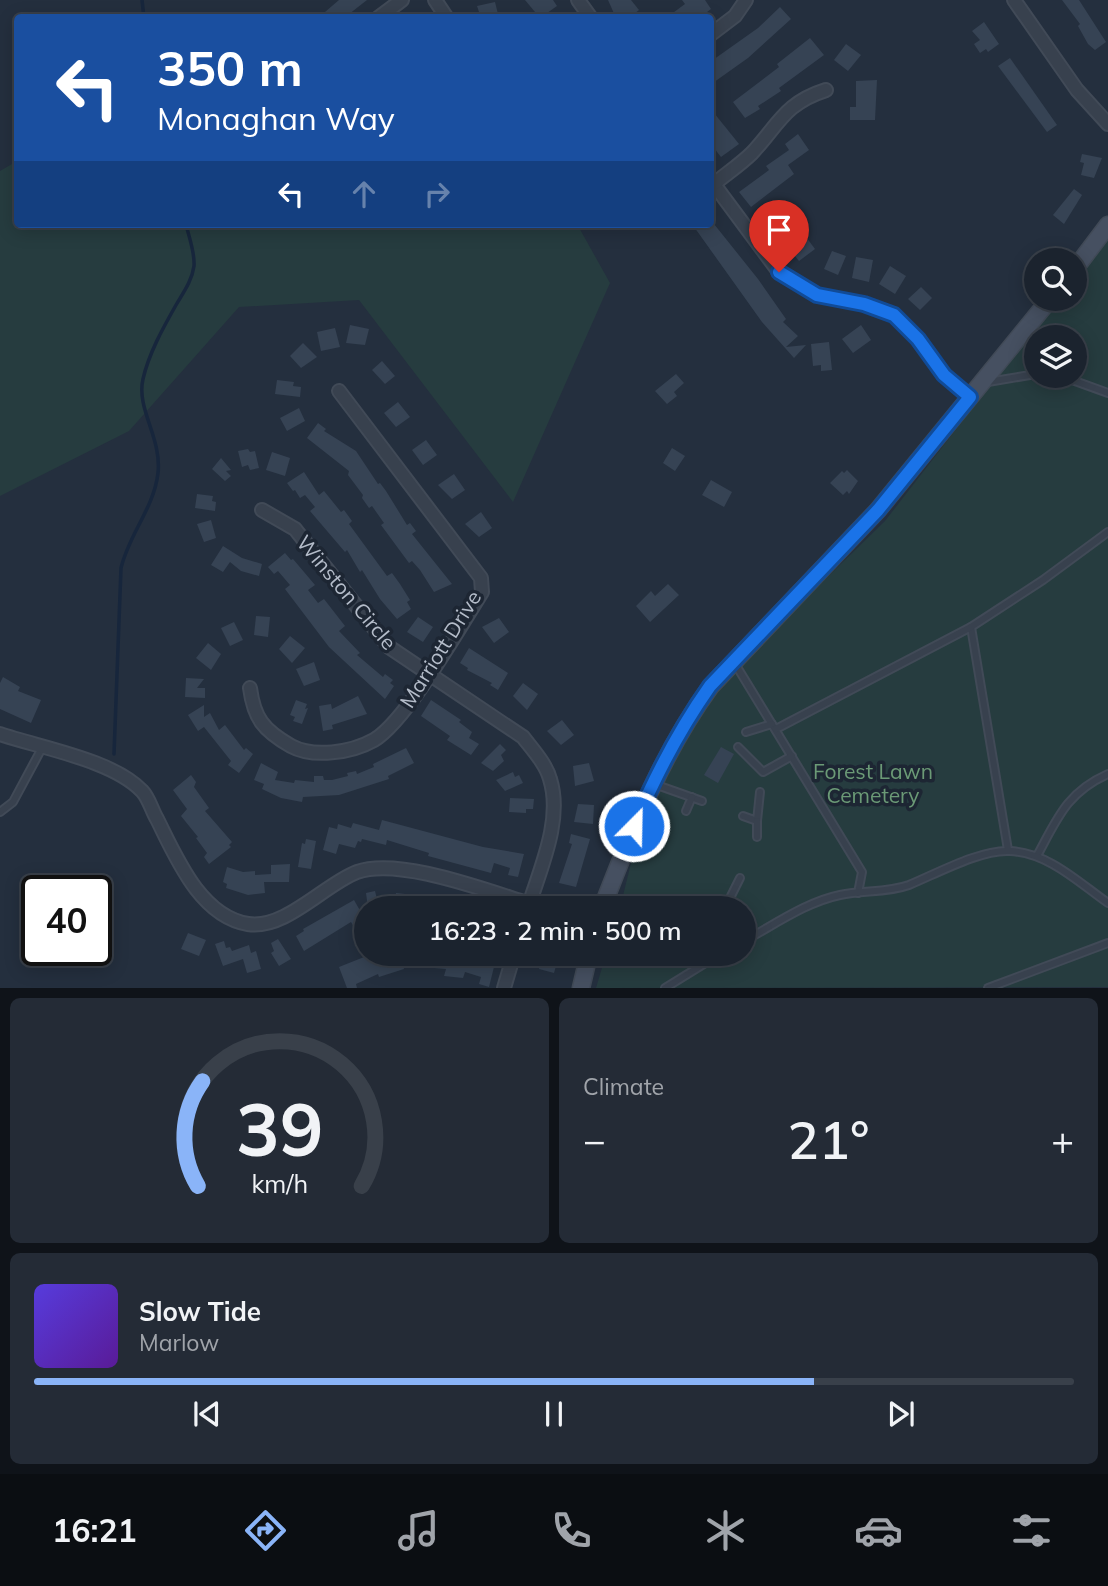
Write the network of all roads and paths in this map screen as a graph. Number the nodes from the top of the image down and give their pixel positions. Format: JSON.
{"nodes":[{"id":1,"x":402,"y":0,"type":"edge"},
{"id":2,"x":746,"y":0,"type":"edge"},
{"id":3,"x":1014,"y":0,"type":"edge"},
{"id":4,"x":383,"y":14,"type":"edge"},
{"id":5,"x":714,"y":32,"type":"edge"},
{"id":6,"x":826,"y":90,"type":"dead end"},
{"id":7,"x":1108,"y":124,"type":"edge"},
{"id":8,"x":714,"y":180,"type":"edge"},
{"id":9,"x":714,"y":184,"type":"edge"},
{"id":10,"x":1108,"y":225,"type":"edge"},
{"id":11,"x":1087,"y":253,"type":"edge"},
{"id":12,"x":1040,"y":311,"type":"edge"},
{"id":13,"x":1024,"y":376,"type":"edge"},
{"id":14,"x":982,"y":383,"type":"junction"},
{"id":15,"x":1087,"y":385,"type":"edge"},
{"id":16,"x":339,"y":391,"type":"dead end"},
{"id":17,"x":1108,"y":393,"type":"edge"},
{"id":18,"x":970,"y":397,"type":"junction"},
{"id":19,"x":262,"y":510,"type":"dead end"},
{"id":20,"x":1108,"y":532,"type":"edge"},
{"id":21,"x":971,"y":627,"type":"junction"},
{"id":22,"x":733,"y":660,"type":"junction"},
{"id":23,"x":429,"y":674,"type":"junction"},
{"id":24,"x":250,"y":688,"type":"dead end"},
{"id":25,"x":774,"y":726,"type":"junction"},
{"id":26,"x":746,"y":732,"type":"dead end"},
{"id":27,"x":0,"y":734,"type":"edge"},
{"id":28,"x":738,"y":747,"type":"dead end"},
{"id":29,"x":42,"y":748,"type":"junction"},
{"id":30,"x":792,"y":756,"type":"junction"},
{"id":31,"x":1108,"y":774,"type":"edge"},
{"id":32,"x":652,"y":783,"type":"junction"},
{"id":33,"x":760,"y":792,"type":"dead end"},
{"id":34,"x":692,"y":797,"type":"junction"},
{"id":35,"x":702,"y":801,"type":"dead end"},
{"id":36,"x":687,"y":811,"type":"dead end"},
{"id":37,"x":0,"y":812,"type":"edge"},
{"id":38,"x":743,"y":816,"type":"dead end"},
{"id":39,"x":757,"y":821,"type":"junction"},
{"id":40,"x":757,"y":837,"type":"dead end"},
{"id":41,"x":1008,"y":850,"type":"junction"},
{"id":42,"x":1037,"y":856,"type":"junction"},
{"id":43,"x":740,"y":878,"type":"dead end"},
{"id":44,"x":858,"y":893,"type":"junction"},
{"id":45,"x":497,"y":896,"type":"edge"},
{"id":46,"x":532,"y":896,"type":"edge"},
{"id":47,"x":607,"y":896,"type":"edge"},
{"id":48,"x":731,"y":896,"type":"edge"},
{"id":49,"x":1108,"y":903,"type":"edge"},
{"id":50,"x":756,"y":935,"type":"edge"},
{"id":51,"x":1108,"y":943,"type":"edge"},
{"id":52,"x":510,"y":966,"type":"edge"},
{"id":53,"x":586,"y":966,"type":"edge"},
{"id":54,"x":701,"y":966,"type":"edge"},
{"id":55,"x":504,"y":988,"type":"edge"},
{"id":56,"x":581,"y":988,"type":"edge"},
{"id":57,"x":665,"y":988,"type":"edge"},
{"id":58,"x":988,"y":988,"type":"edge"}],
"edges":[{"from":1,"to":4,"type":"street"},
{"from":2,"to":5,"type":"street"},
{"from":3,"to":7,"type":"street"},
{"from":6,"to":8,"type":"street"},
{"from":9,"to":18,"type":"street"},
{"from":10,"to":11,"type":"street"},
{"from":12,"to":14,"type":"street"},
{"from":13,"to":14,"type":"lane"},
{"from":14,"to":18,"type":"street"},
{"from":15,"to":17,"type":"lane"},
{"from":16,"to":23,"type":"street","name":"Marriott Drive"},
{"from":18,"to":22,"type":"street"},
{"from":19,"to":23,"type":"street","name":"Winston Circle"},
{"from":20,"to":21,"type":"lane"},
{"from":21,"to":25,"type":"lane"},
{"from":21,"to":41,"type":"lane"},
{"from":22,"to":25,"type":"lane"},
{"from":22,"to":32,"type":"street"},
{"from":23,"to":24,"type":"street","name":"Marriott Drive"},
{"from":23,"to":46,"type":"street","name":"Winston Circle"},
{"from":25,"to":26,"type":"lane"},
{"from":25,"to":30,"type":"lane"},
{"from":27,"to":29,"type":"street"},
{"from":28,"to":30,"type":"lane"},
{"from":29,"to":37,"type":"lane"},
{"from":29,"to":45,"type":"street"},
{"from":30,"to":44,"type":"lane"},
{"from":31,"to":42,"type":"lane"},
{"from":32,"to":34,"type":"lane"},
{"from":32,"to":47,"type":"street"},
{"from":33,"to":39,"type":"lane"},
{"from":34,"to":35,"type":"lane"},
{"from":34,"to":36,"type":"lane"},
{"from":38,"to":39,"type":"lane"},
{"from":39,"to":40,"type":"lane"},
{"from":41,"to":42,"type":"lane"},
{"from":41,"to":44,"type":"lane"},
{"from":42,"to":49,"type":"lane"},
{"from":43,"to":48,"type":"lane"},
{"from":44,"to":50,"type":"lane"},
{"from":51,"to":58,"type":"lane"},
{"from":52,"to":55,"type":"street"},
{"from":53,"to":56,"type":"street"},
{"from":54,"to":57,"type":"lane"}]}
